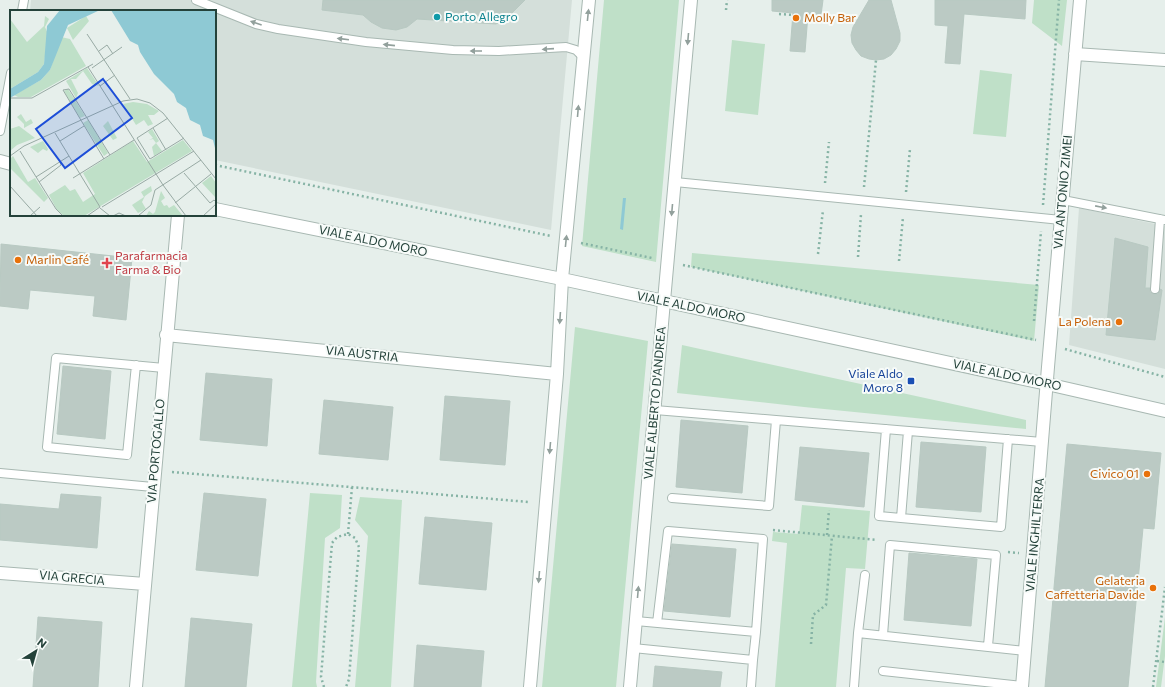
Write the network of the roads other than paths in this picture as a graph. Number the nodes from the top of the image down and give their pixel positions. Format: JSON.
{"nodes":[{"id":1,"x":24,"y":0,"type":"edge"},
{"id":2,"x":196,"y":0,"type":"edge"},
{"id":3,"x":589,"y":0,"type":"edge"},
{"id":4,"x":691,"y":0,"type":"edge"},
{"id":5,"x":1080,"y":0,"type":"edge"},
{"id":6,"x":22,"y":10,"type":"edge"},
{"id":7,"x":1075,"y":54,"type":"junction"},
{"id":8,"x":583,"y":57,"type":"junction"},
{"id":9,"x":1165,"y":60,"type":"edge"},
{"id":10,"x":10,"y":78,"type":"edge"},
{"id":11,"x":0,"y":131,"type":"edge"},
{"id":12,"x":0,"y":162,"type":"edge"},
{"id":13,"x":10,"y":164,"type":"edge"},
{"id":14,"x":675,"y":182,"type":"junction"},
{"id":15,"x":1063,"y":200,"type":"junction"},
{"id":16,"x":216,"y":208,"type":"edge"},
{"id":17,"x":178,"y":216,"type":"edge"},
{"id":18,"x":1061,"y":220,"type":"junction"},
{"id":19,"x":1162,"y":220,"type":"edge"},
{"id":20,"x":562,"y":279,"type":"junction"},
{"id":21,"x":1155,"y":289,"type":"dead end"},
{"id":22,"x":664,"y":302,"type":"junction"},
{"id":23,"x":166,"y":335,"type":"junction"},
{"id":24,"x":136,"y":365,"type":"junction"},
{"id":25,"x":164,"y":368,"type":"junction"},
{"id":26,"x":557,"y":374,"type":"junction"},
{"id":27,"x":1047,"y":384,"type":"junction"},
{"id":28,"x":655,"y":410,"type":"junction"},
{"id":29,"x":1165,"y":411,"type":"edge"},
{"id":30,"x":776,"y":420,"type":"junction"},
{"id":31,"x":886,"y":429,"type":"junction"},
{"id":32,"x":908,"y":431,"type":"junction"},
{"id":33,"x":1008,"y":440,"type":"junction"},
{"id":34,"x":1042,"y":442,"type":"junction"},
{"id":35,"x":0,"y":473,"type":"edge"},
{"id":36,"x":153,"y":487,"type":"junction"},
{"id":37,"x":672,"y":498,"type":"dead end"},
{"id":38,"x":901,"y":518,"type":"junction"},
{"id":39,"x":0,"y":572,"type":"edge"},
{"id":40,"x":864,"y":574,"type":"dead end"},
{"id":41,"x":145,"y":584,"type":"junction"},
{"id":42,"x":636,"y":621,"type":"junction"},
{"id":43,"x":657,"y":623,"type":"junction"},
{"id":44,"x":756,"y":632,"type":"junction"},
{"id":45,"x":858,"y":633,"type":"junction"},
{"id":46,"x":883,"y":635,"type":"junction"},
{"id":47,"x":988,"y":646,"type":"junction"},
{"id":48,"x":633,"y":648,"type":"junction"},
{"id":49,"x":1025,"y":651,"type":"junction"},
{"id":50,"x":753,"y":660,"type":"junction"},
{"id":51,"x":883,"y":671,"type":"dead end"},
{"id":52,"x":1022,"y":686,"type":"edge"},
{"id":53,"x":136,"y":687,"type":"edge"},
{"id":54,"x":530,"y":687,"type":"edge"},
{"id":55,"x":630,"y":687,"type":"edge"},
{"id":56,"x":751,"y":687,"type":"edge"},
{"id":57,"x":854,"y":687,"type":"edge"}],
"edges":[{"from":1,"to":6,"type":"lane"},
{"from":8,"to":2,"type":"lane","one_way":true},
{"from":8,"to":3,"type":"street","one_way":true},
{"from":4,"to":14,"type":"street","name":"VIALE ALBERTO D'ANDREA","one_way":true},
{"from":5,"to":7,"type":"street","name":"VIA ANTONIO ZIMEI"},
{"from":7,"to":9,"type":"street"},
{"from":7,"to":15,"type":"street","name":"VIA ANTONIO ZIMEI"},
{"from":20,"to":8,"type":"street","one_way":true},
{"from":10,"to":11,"type":"lane"},
{"from":12,"to":13,"type":"street"},
{"from":14,"to":18,"type":"lane"},
{"from":14,"to":22,"type":"street","name":"VIALE ALBERTO D'ANDREA","one_way":true},
{"from":15,"to":18,"type":"street","name":"VIA ANTONIO ZIMEI"},
{"from":15,"to":19,"type":"lane","one_way":true},
{"from":16,"to":20,"type":"street","name":"VIALE ALDO MORO"},
{"from":17,"to":23,"type":"street","name":"VIA PORTOGALLO"},
{"from":18,"to":27,"type":"street","name":"VIA ANTONIO ZIMEI"},
{"from":19,"to":21,"type":"lane"},
{"from":20,"to":22,"type":"street","name":"VIALE ALDO MORO"},
{"from":20,"to":26,"type":"street","one_way":true},
{"from":22,"to":27,"type":"street","name":"VIALE ALDO MORO"},
{"from":22,"to":28,"type":"street","name":"VIALE ALBERTO D'ANDREA"},
{"from":23,"to":25,"type":"street","name":"VIA PORTOGALLO"},
{"from":23,"to":26,"type":"street","name":"VIA AUSTRIA"},
{"from":24,"to":24,"type":"lane"},
{"from":24,"to":25,"type":"lane"},
{"from":25,"to":36,"type":"street","name":"VIA PORTOGALLO"},
{"from":26,"to":54,"type":"street","one_way":true},
{"from":27,"to":29,"type":"street","name":"VIALE ALDO MORO"},
{"from":27,"to":34,"type":"street","name":"VIALE INGHILTERRA"},
{"from":28,"to":30,"type":"lane"},
{"from":42,"to":28,"type":"street","name":"VIALE ALBERTO D'ANDREA","one_way":true},
{"from":30,"to":31,"type":"lane"},
{"from":30,"to":37,"type":"lane"},
{"from":31,"to":32,"type":"lane"},
{"from":31,"to":38,"type":"lane"},
{"from":32,"to":33,"type":"lane"},
{"from":32,"to":38,"type":"lane"},
{"from":33,"to":34,"type":"lane"},
{"from":33,"to":38,"type":"lane"},
{"from":34,"to":49,"type":"street","name":"VIALE INGHILTERRA"},
{"from":35,"to":36,"type":"lane"},
{"from":36,"to":41,"type":"street","name":"VIA PORTOGALLO"},
{"from":39,"to":41,"type":"street","name":"VIA GRECIA"},
{"from":40,"to":45,"type":"lane"},
{"from":41,"to":53,"type":"street","name":"VIA PORTOGALLO"},
{"from":42,"to":43,"type":"lane"},
{"from":42,"to":48,"type":"street","name":"VIALE ALBERTO D'ANDREA"},
{"from":43,"to":44,"type":"lane"},
{"from":43,"to":44,"type":"lane"},
{"from":44,"to":50,"type":"lane"},
{"from":45,"to":46,"type":"lane"},
{"from":45,"to":57,"type":"lane"},
{"from":46,"to":47,"type":"lane"},
{"from":46,"to":47,"type":"lane"},
{"from":47,"to":49,"type":"lane"},
{"from":48,"to":50,"type":"lane"},
{"from":48,"to":55,"type":"street","name":"VIALE ALBERTO D'ANDREA"},
{"from":49,"to":52,"type":"street","name":"VIALE INGHILTERRA"},
{"from":50,"to":56,"type":"lane"},
{"from":51,"to":52,"type":"lane"}]}
